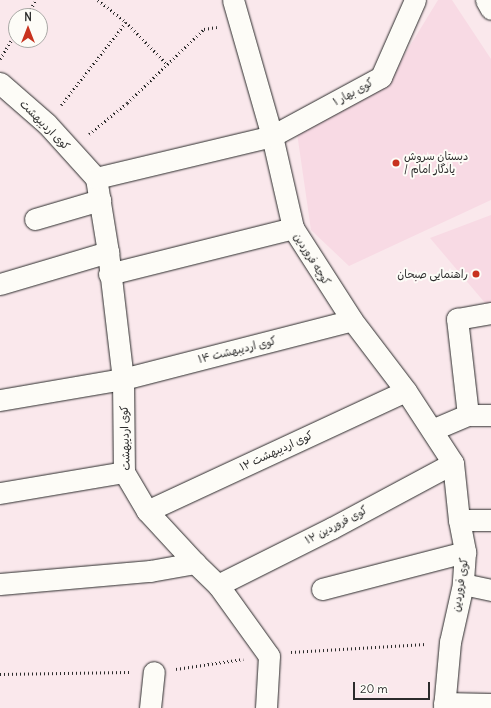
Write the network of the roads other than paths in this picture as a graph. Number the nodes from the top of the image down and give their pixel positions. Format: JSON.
{"nodes":[{"id":1,"x":233,"y":0,"type":"edge"},
{"id":2,"x":415,"y":0,"type":"edge"},
{"id":3,"x":486,"y":0,"type":"edge"},
{"id":4,"x":491,"y":9,"type":"edge"},
{"id":5,"x":0,"y":83,"type":"edge"},
{"id":6,"x":272,"y":136,"type":"junction"},
{"id":7,"x":96,"y":178,"type":"junction"},
{"id":8,"x":100,"y":200,"type":"junction"},
{"id":9,"x":35,"y":219,"type":"dead end"},
{"id":10,"x":293,"y":228,"type":"junction"},
{"id":11,"x":108,"y":252,"type":"junction"},
{"id":12,"x":109,"y":274,"type":"junction"},
{"id":13,"x":0,"y":284,"type":"edge"},
{"id":14,"x":491,"y":313,"type":"edge"},
{"id":15,"x":352,"y":320,"type":"junction"},
{"id":16,"x":123,"y":379,"type":"junction"},
{"id":17,"x":406,"y":391,"type":"junction"},
{"id":18,"x":0,"y":400,"type":"edge"},
{"id":19,"x":468,"y":415,"type":"junction"},
{"id":20,"x":491,"y":416,"type":"edge"},
{"id":21,"x":432,"y":430,"type":"junction"},
{"id":22,"x":453,"y":463,"type":"junction"},
{"id":23,"x":124,"y":472,"type":"junction"},
{"id":24,"x":0,"y":493,"type":"edge"},
{"id":25,"x":147,"y":510,"type":"junction"},
{"id":26,"x":459,"y":520,"type":"junction"},
{"id":27,"x":491,"y":520,"type":"edge"},
{"id":28,"x":465,"y":552,"type":"junction"},
{"id":29,"x":195,"y":563,"type":"junction"},
{"id":30,"x":0,"y":584,"type":"edge"},
{"id":31,"x":462,"y":584,"type":"junction"},
{"id":32,"x":218,"y":585,"type":"junction"},
{"id":33,"x":322,"y":589,"type":"dead end"},
{"id":34,"x":491,"y":590,"type":"edge"},
{"id":35,"x":154,"y":672,"type":"road end"},
{"id":36,"x":491,"y":704,"type":"edge"},
{"id":37,"x":444,"y":706,"type":"edge"},
{"id":38,"x":150,"y":708,"type":"edge"},
{"id":39,"x":266,"y":708,"type":"edge"}],
"edges":[{"from":1,"to":6,"type":"street","name":"کوچه فروردین"},
{"from":2,"to":6,"type":"street","name":"کوی بهار ۱"},
{"from":3,"to":4,"type":"street"},
{"from":5,"to":7,"type":"street","name":"کوی اردیبهشت"},
{"from":6,"to":7,"type":"street","name":"کوی بهار ۱"},
{"from":6,"to":10,"type":"street","name":"کوچه فروردین"},
{"from":7,"to":8,"type":"street","name":"کوی اردیبهشت"},
{"from":8,"to":9,"type":"street"},
{"from":8,"to":11,"type":"street","name":"کوی اردیبهشت"},
{"from":10,"to":12,"type":"street"},
{"from":10,"to":15,"type":"street","name":"کوچه فروردین"},
{"from":11,"to":12,"type":"street","name":"کوی اردیبهشت"},
{"from":11,"to":13,"type":"street"},
{"from":12,"to":16,"type":"street","name":"کوی اردیبهشت"},
{"from":14,"to":19,"type":"street"},
{"from":15,"to":16,"type":"street","name":"کوی اردیبهشت ۱۴"},
{"from":15,"to":17,"type":"street","name":"کوچه فروردین"},
{"from":16,"to":18,"type":"street","name":"کوی اردیبهشت ۱۴"},
{"from":16,"to":23,"type":"street","name":"کوی اردیبهشت"},
{"from":17,"to":21,"type":"street","name":"کوچه فروردین"},
{"from":17,"to":25,"type":"street","name":"کوی اردیبهشت ۱۲"},
{"from":19,"to":20,"type":"street"},
{"from":19,"to":21,"type":"street"},
{"from":21,"to":22,"type":"street","name":"کوچه فروردین"},
{"from":22,"to":26,"type":"street","name":"کوی فروردین"},
{"from":22,"to":32,"type":"street","name":"کوی فروردین ۱۲"},
{"from":23,"to":24,"type":"street"},
{"from":23,"to":25,"type":"street","name":"کوی اردیبهشت"},
{"from":25,"to":29,"type":"street","name":"کوی اردیبهشت"},
{"from":26,"to":27,"type":"street"},
{"from":26,"to":28,"type":"street","name":"کوی فروردین"},
{"from":28,"to":31,"type":"street","name":"کوی فروردین"},
{"from":28,"to":33,"type":"street"},
{"from":29,"to":30,"type":"street"},
{"from":29,"to":32,"type":"street","name":"کوی اردیبهشت"},
{"from":31,"to":34,"type":"street"},
{"from":31,"to":37,"type":"street","name":"کوی فروردین"},
{"from":32,"to":39,"type":"street","name":"کوی اردیبهشت"},
{"from":35,"to":38,"type":"street"},
{"from":36,"to":37,"type":"street"}]}
